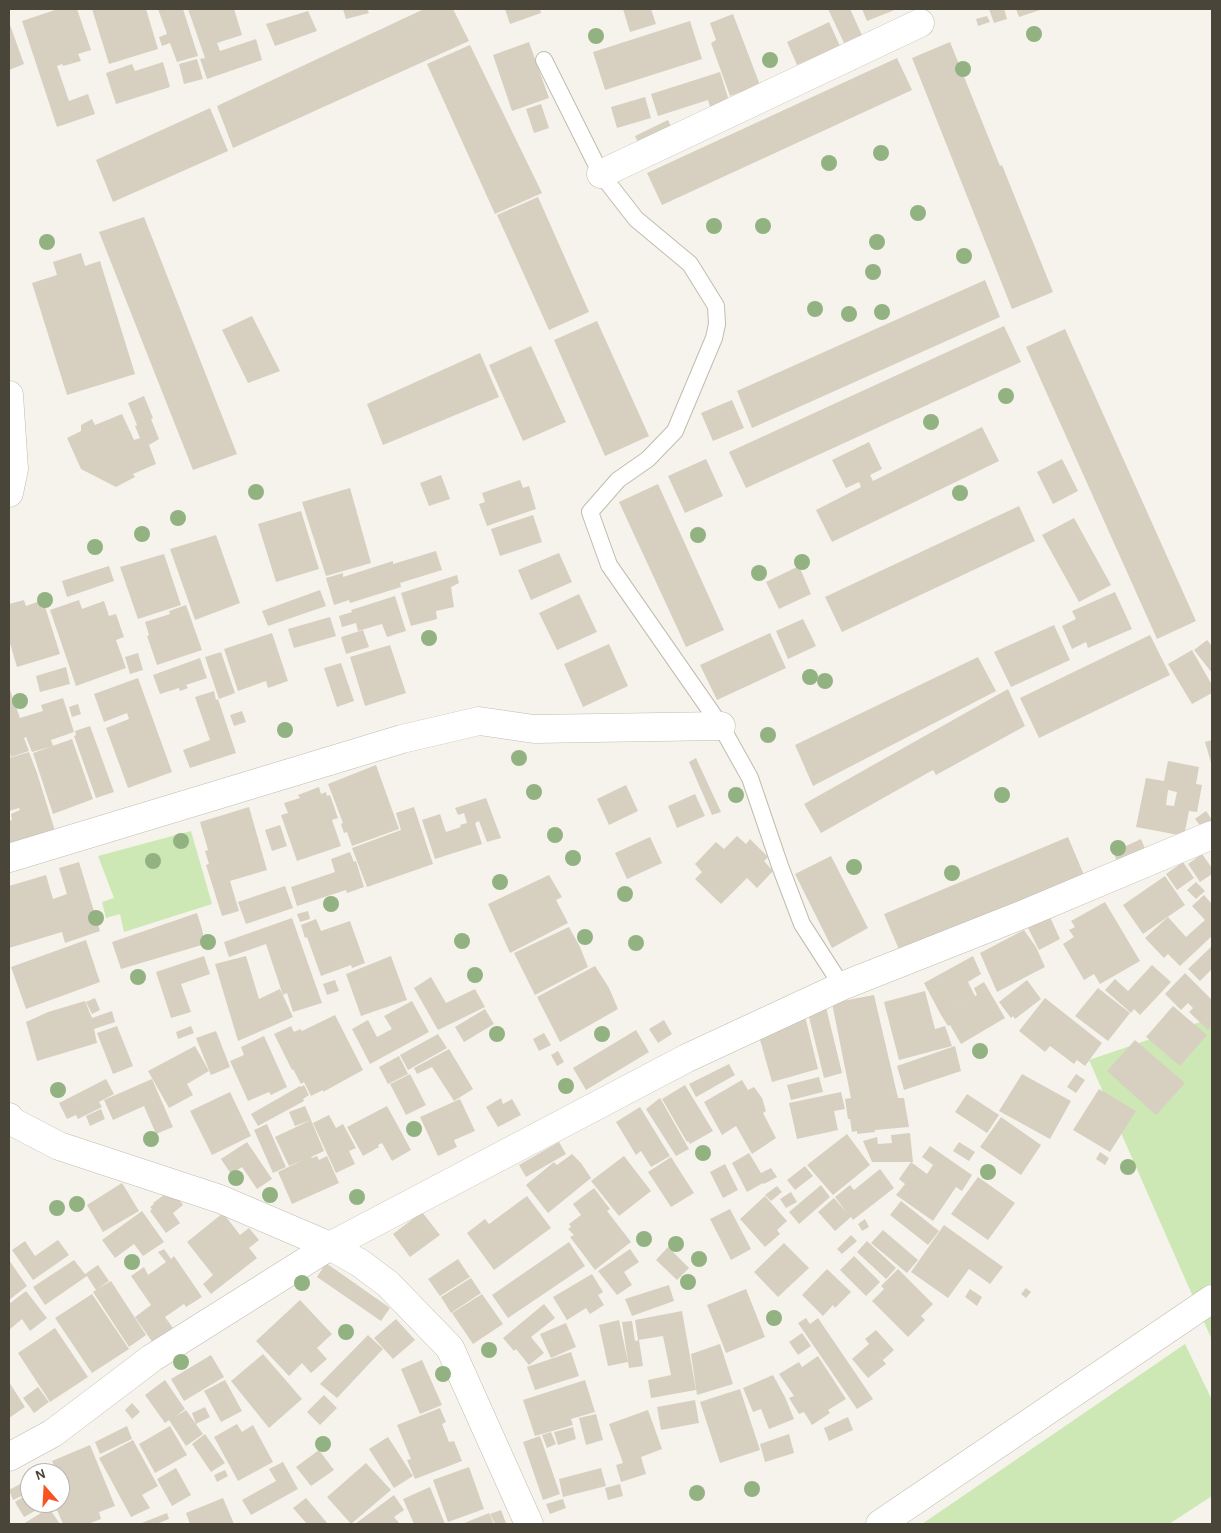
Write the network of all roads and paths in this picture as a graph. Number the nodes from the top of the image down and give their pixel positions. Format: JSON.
{"nodes":[{"id":1,"x":920,"y":23,"type":"dead end"},
{"id":2,"x":544,"y":60,"type":"dead end"},
{"id":3,"x":601,"y":174,"type":"junction"},
{"id":4,"x":9,"y":395,"type":"edge"},
{"id":5,"x":9,"y":493,"type":"edge"},
{"id":6,"x":720,"y":726,"type":"junction"},
{"id":7,"x":1212,"y":835,"type":"edge"},
{"id":8,"x":9,"y":858,"type":"edge"},
{"id":9,"x":842,"y":986,"type":"junction"},
{"id":10,"x":10,"y":1121,"type":"edge"},
{"id":11,"x":330,"y":1246,"type":"junction"},
{"id":12,"x":1212,"y":1298,"type":"edge"},
{"id":13,"x":9,"y":1457,"type":"edge"},
{"id":14,"x":529,"y":1524,"type":"edge"},
{"id":15,"x":880,"y":1524,"type":"edge"}],
"edges":[{"from":1,"to":3,"type":"street"},
{"from":2,"to":3,"type":"lane"},
{"from":3,"to":6,"type":"lane"},
{"from":4,"to":5,"type":"street"},
{"from":6,"to":8,"type":"street"},
{"from":6,"to":9,"type":"lane"},
{"from":7,"to":9,"type":"street"},
{"from":9,"to":11,"type":"street"},
{"from":10,"to":11,"type":"street"},
{"from":11,"to":13,"type":"street"},
{"from":11,"to":14,"type":"street"},
{"from":12,"to":15,"type":"street"}]}
